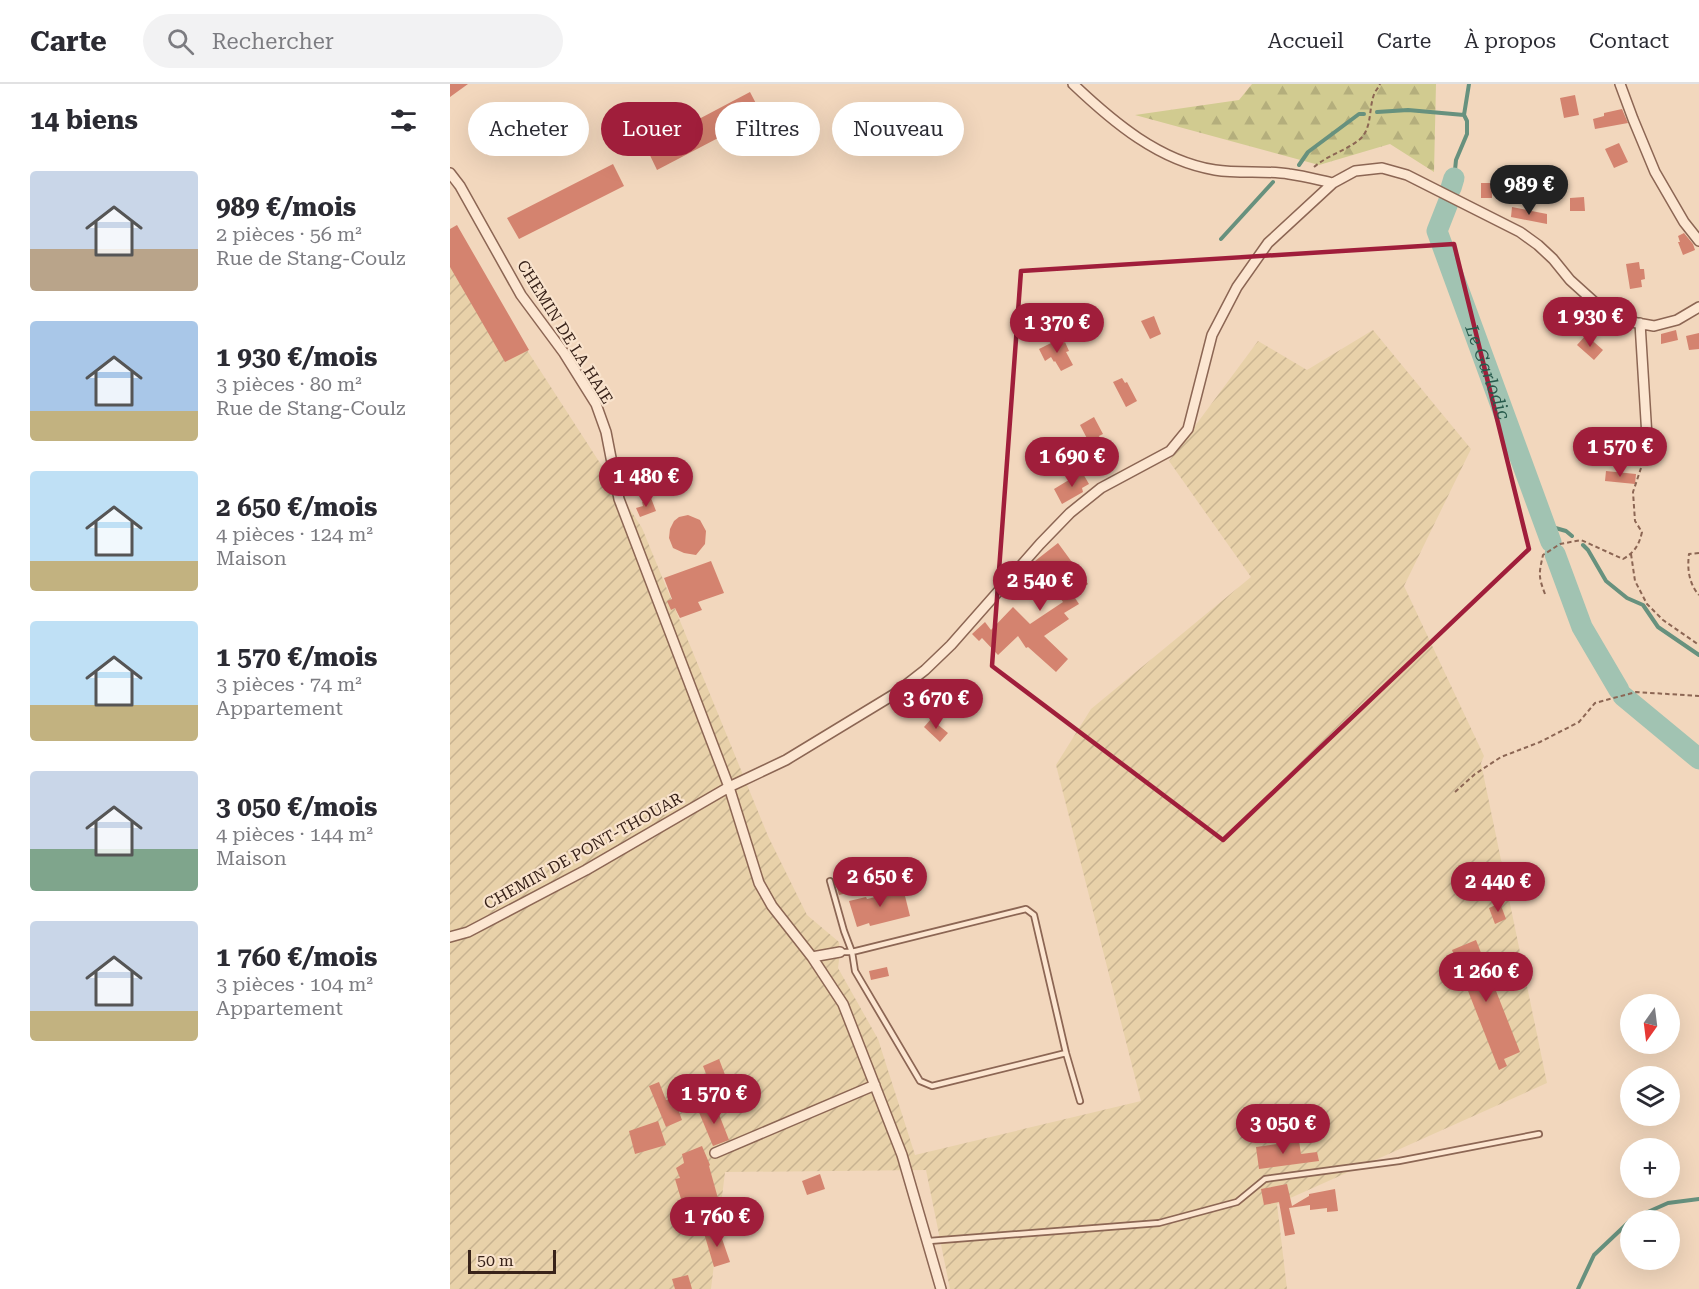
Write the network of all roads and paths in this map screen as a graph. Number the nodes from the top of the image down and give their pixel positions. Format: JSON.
{"nodes":[{"id":1,"x":1073,"y":84,"type":"edge"},
{"id":2,"x":1380,"y":84,"type":"edge"},
{"id":3,"x":1620,"y":84,"type":"edge"},
{"id":4,"x":450,"y":173,"type":"edge"},
{"id":5,"x":1310,"y":178,"type":"junction"},
{"id":6,"x":1334,"y":183,"type":"junction"},
{"id":7,"x":1699,"y":241,"type":"edge"},
{"id":8,"x":1699,"y":307,"type":"edge"},
{"id":9,"x":1640,"y":323,"type":"junction"},
{"id":10,"x":1644,"y":460,"type":"joint"},
{"id":11,"x":1699,"y":553,"type":"edge"},
{"id":12,"x":1631,"y":554,"type":"junction"},
{"id":13,"x":1545,"y":594,"type":"dead end"},
{"id":14,"x":1699,"y":595,"type":"edge"},
{"id":15,"x":1699,"y":645,"type":"edge"},
{"id":16,"x":1699,"y":696,"type":"edge"},
{"id":17,"x":729,"y":787,"type":"junction"},
{"id":18,"x":1455,"y":792,"type":"dead end"},
{"id":19,"x":830,"y":881,"type":"dead end"},
{"id":20,"x":450,"y":937,"type":"edge"},
{"id":21,"x":840,"y":952,"type":"joint"},
{"id":22,"x":852,"y":952,"type":"junction"},
{"id":23,"x":812,"y":957,"type":"junction"},
{"id":24,"x":1066,"y":1053,"type":"junction"},
{"id":25,"x":875,"y":1085,"type":"junction"},
{"id":26,"x":1080,"y":1101,"type":"dead end"},
{"id":27,"x":1539,"y":1134,"type":"dead end"},
{"id":28,"x":715,"y":1153,"type":"dead end"},
{"id":29,"x":929,"y":1241,"type":"junction"},
{"id":30,"x":941,"y":1289,"type":"edge"}],
"edges":[{"from":1,"to":5,"type":"street"},
{"from":2,"to":5,"type":"path"},
{"from":3,"to":7,"type":"street"},
{"from":4,"to":17,"type":"street","name":"CHEMIN DE LA HAIE"},
{"from":5,"to":6,"type":"street"},
{"from":6,"to":9,"type":"street","name":"CHEMIN DE PONT-THOUAR"},
{"from":6,"to":17,"type":"street","name":"CHEMIN DE PONT-THOUAR"},
{"from":8,"to":9,"type":"street"},
{"from":9,"to":10,"type":"street"},
{"from":10,"to":12,"type":"path"},
{"from":11,"to":14,"type":"path"},
{"from":12,"to":13,"type":"path"},
{"from":12,"to":15,"type":"path"},
{"from":16,"to":18,"type":"path"},
{"from":17,"to":20,"type":"street","name":"CHEMIN DE PONT-THOUAR"},
{"from":17,"to":23,"type":"street","name":"CHEMIN DE LA HAIE"},
{"from":19,"to":22,"type":"lane"},
{"from":21,"to":22,"type":"lane"},
{"from":21,"to":23,"type":"street"},
{"from":22,"to":24,"type":"lane"},
{"from":22,"to":24,"type":"lane"},
{"from":23,"to":25,"type":"street","name":"CHEMIN DE LA HAIE"},
{"from":24,"to":26,"type":"lane"},
{"from":25,"to":28,"type":"street"},
{"from":25,"to":29,"type":"street","name":"CHEMIN DE LA HAIE"},
{"from":27,"to":29,"type":"lane"},
{"from":29,"to":30,"type":"street","name":"CHEMIN DE LA HAIE"}]}
